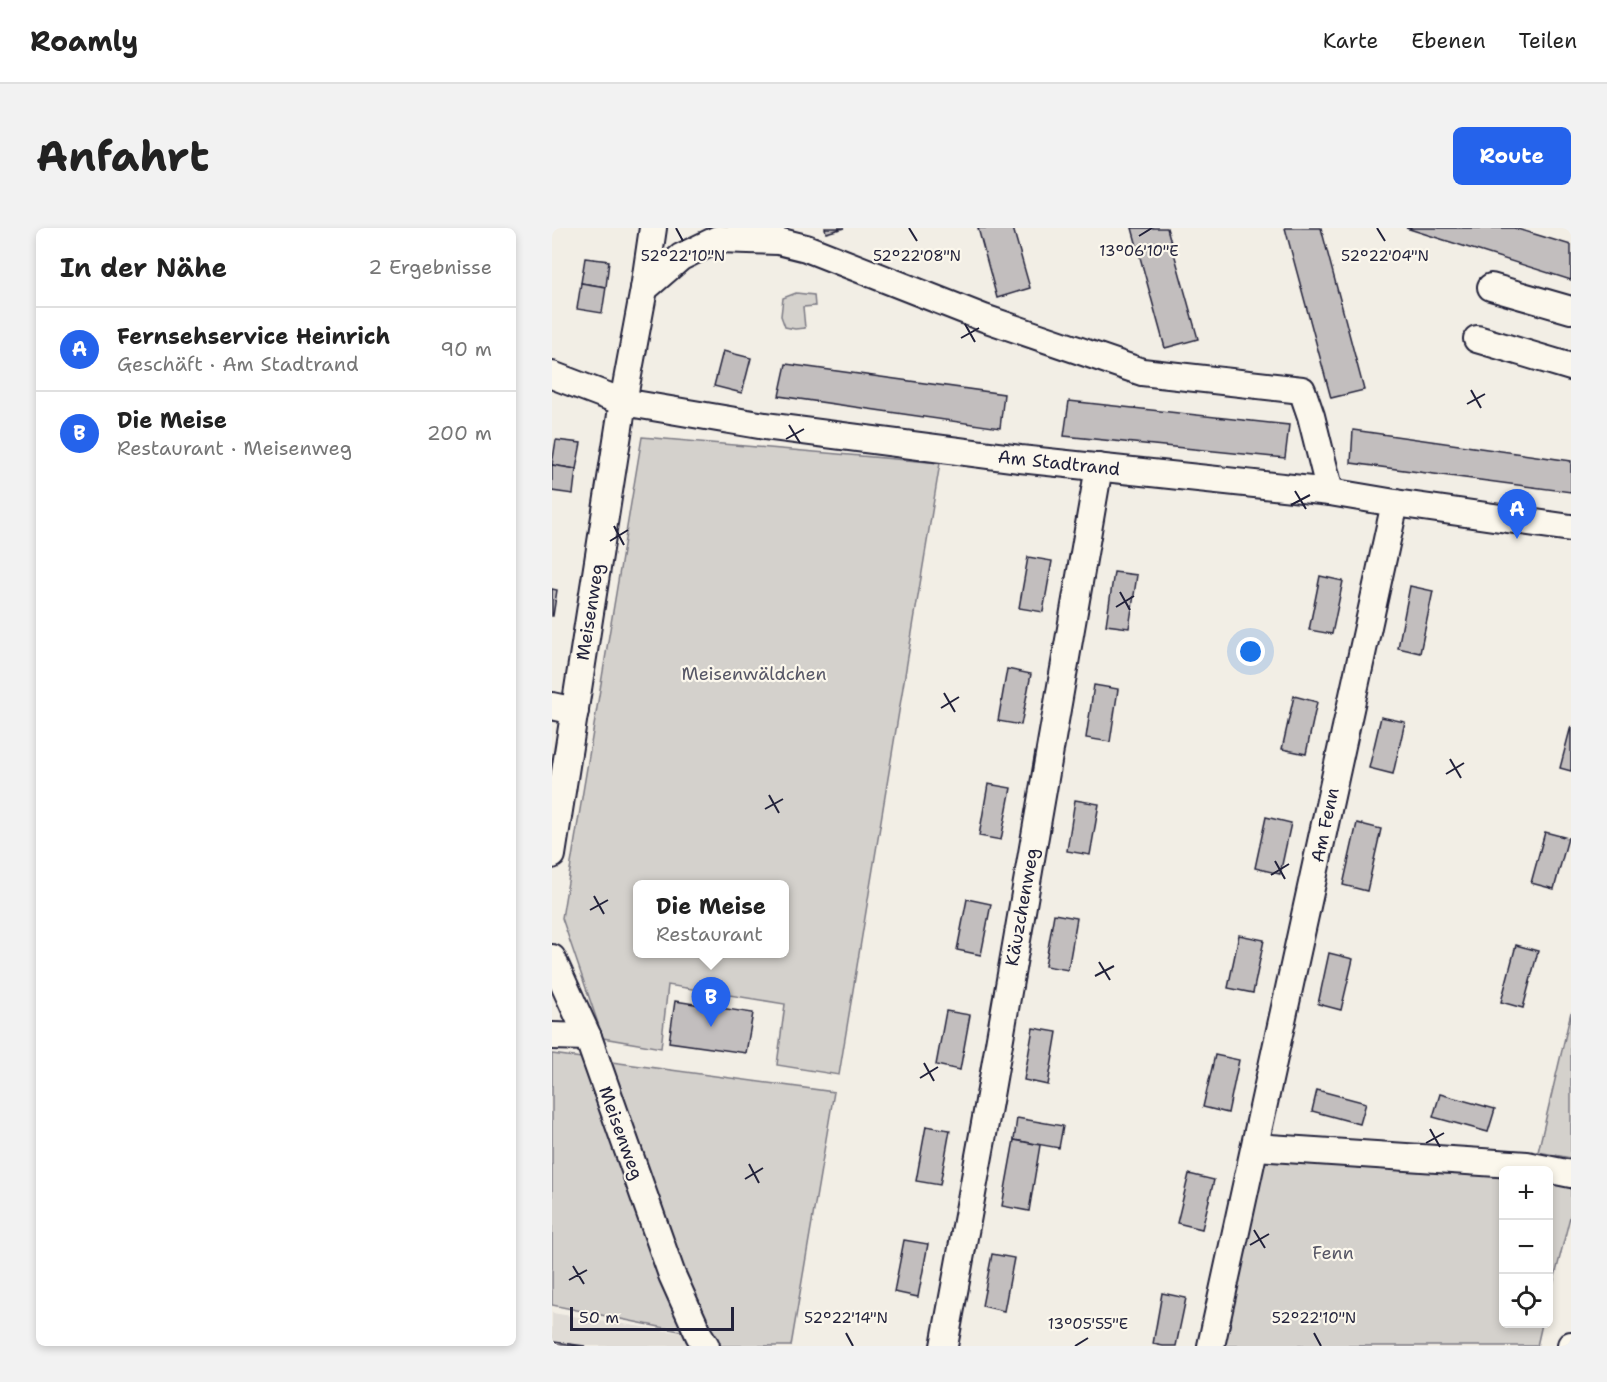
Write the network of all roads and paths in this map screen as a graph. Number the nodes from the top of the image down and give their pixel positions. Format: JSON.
{"nodes":[{"id":1,"x":652,"y":228,"type":"edge"},
{"id":2,"x":1491,"y":287,"type":"dead end"},
{"id":3,"x":644,"y":289,"type":"junction"},
{"id":4,"x":1571,"y":310,"type":"edge"},
{"id":5,"x":1477,"y":339,"type":"dead end"},
{"id":6,"x":1571,"y":367,"type":"edge"},
{"id":7,"x":552,"y":375,"type":"edge"},
{"id":8,"x":623,"y":402,"type":"junction"},
{"id":9,"x":1099,"y":467,"type":"junction"},
{"id":10,"x":1330,"y":492,"type":"junction"},
{"id":11,"x":1395,"y":503,"type":"junction"},
{"id":12,"x":1571,"y":528,"type":"edge"},
{"id":13,"x":564,"y":708,"type":"edge"},
{"id":14,"x":552,"y":855,"type":"edge"},
{"id":15,"x":552,"y":958,"type":"edge"},
{"id":16,"x":552,"y":1036,"type":"edge"},
{"id":17,"x":588,"y":1037,"type":"junction"},
{"id":18,"x":1255,"y":1146,"type":"junction"},
{"id":19,"x":1571,"y":1174,"type":"edge"},
{"id":20,"x":706,"y":1346,"type":"edge"},
{"id":21,"x":944,"y":1346,"type":"edge"},
{"id":22,"x":1211,"y":1346,"type":"edge"}],
"edges":[{"from":1,"to":3,"type":"street","name":"Meisenweg"},
{"from":2,"to":4,"type":"street"},
{"from":3,"to":8,"type":"street","name":"Meisenweg"},
{"from":3,"to":10,"type":"street"},
{"from":5,"to":6,"type":"street"},
{"from":7,"to":8,"type":"street","name":"Am Stadtrand"},
{"from":8,"to":9,"type":"street","name":"Am Stadtrand"},
{"from":8,"to":13,"type":"street","name":"Meisenweg"},
{"from":9,"to":10,"type":"street","name":"Am Stadtrand"},
{"from":9,"to":21,"type":"street","name":"Käuzchenweg"},
{"from":10,"to":11,"type":"street","name":"Am Stadtrand"},
{"from":11,"to":12,"type":"street","name":"Am Stadtrand"},
{"from":11,"to":18,"type":"street","name":"Am Fenn"},
{"from":13,"to":14,"type":"street","name":"Meisenweg"},
{"from":15,"to":17,"type":"street","name":"Meisenweg"},
{"from":16,"to":17,"type":"street"},
{"from":17,"to":20,"type":"street","name":"Meisenweg"},
{"from":18,"to":19,"type":"street"},
{"from":18,"to":22,"type":"street","name":"Am Fenn"}]}
